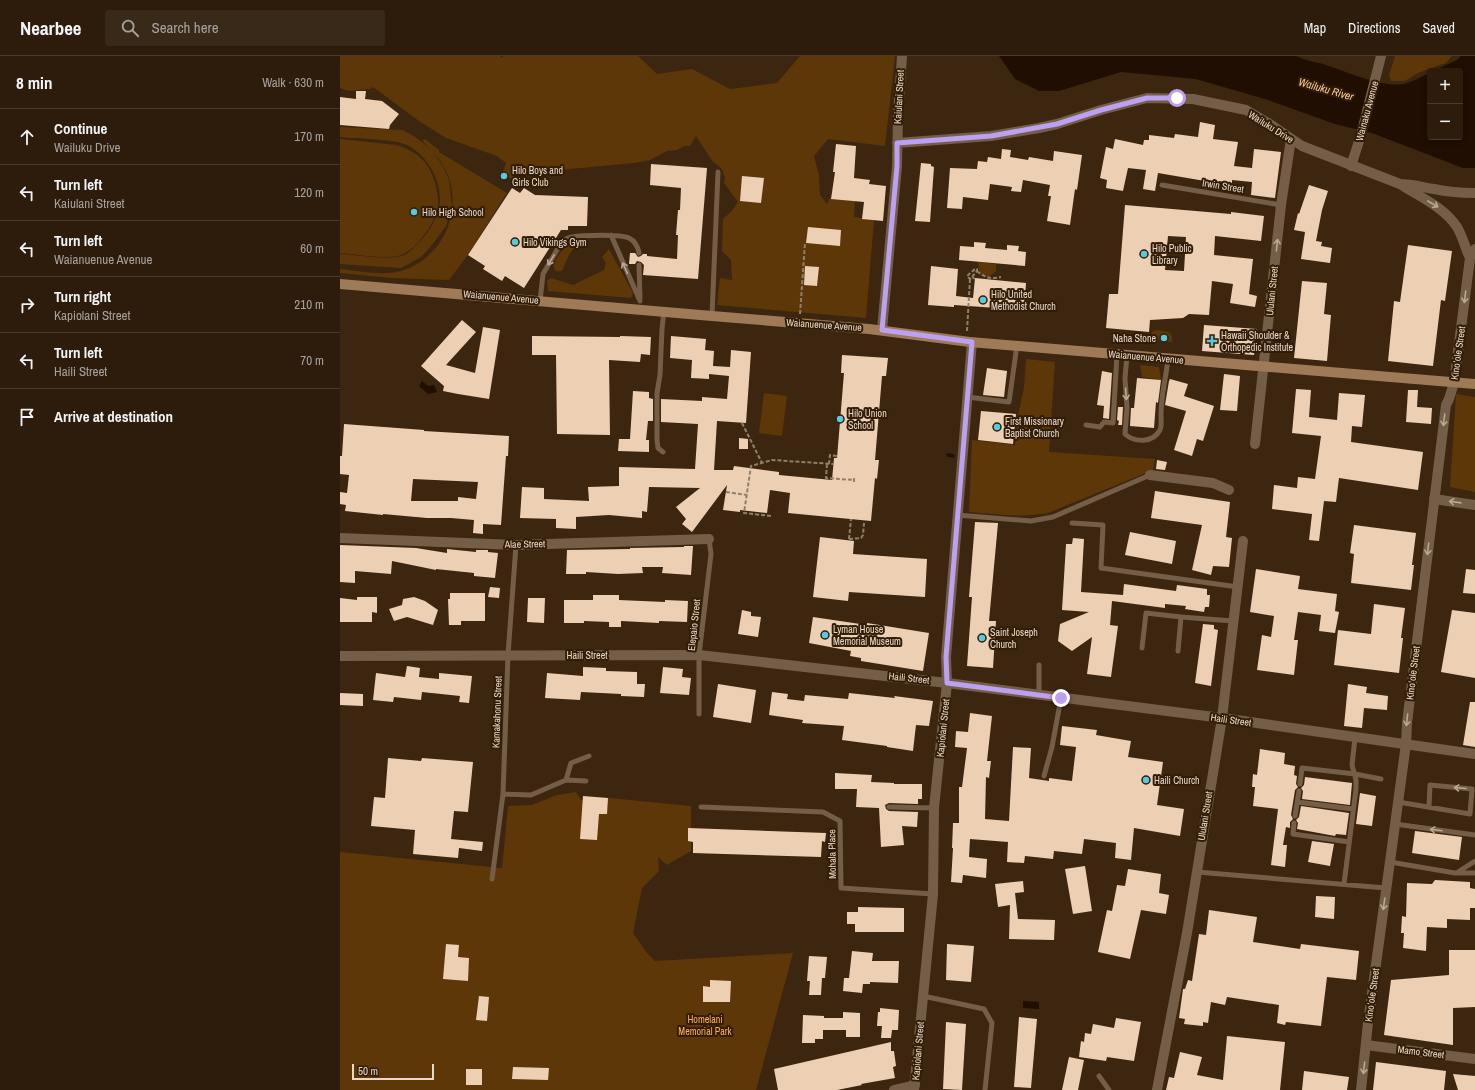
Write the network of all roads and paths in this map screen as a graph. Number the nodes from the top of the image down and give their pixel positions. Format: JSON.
{"nodes":[{"id":1,"x":902,"y":56,"type":"edge"},
{"id":2,"x":1381,"y":56,"type":"edge"},
{"id":3,"x":1291,"y":139,"type":"junction"},
{"id":4,"x":897,"y":143,"type":"junction"},
{"id":5,"x":1351,"y":166,"type":"junction"},
{"id":6,"x":718,"y":172,"type":"dead end"},
{"id":7,"x":1400,"y":184,"type":"junction"},
{"id":8,"x":1162,"y":185,"type":"dead end"},
{"id":9,"x":1475,"y":193,"type":"edge"},
{"id":10,"x":1281,"y":205,"type":"junction"},
{"id":11,"x":611,"y":235,"type":"junction"},
{"id":12,"x":805,"y":243,"type":"dead end"},
{"id":13,"x":639,"y":253,"type":"dead end"},
{"id":14,"x":1473,"y":254,"type":"edge"},
{"id":15,"x":639,"y":265,"type":"dead end"},
{"id":16,"x":977,"y":272,"type":"junction"},
{"id":17,"x":1001,"y":277,"type":"dead end"},
{"id":18,"x":970,"y":279,"type":"junction"},
{"id":19,"x":340,"y":284,"type":"edge"},
{"id":20,"x":540,"y":301,"type":"junction"},
{"id":21,"x":640,"y":305,"type":"junction"},
{"id":22,"x":664,"y":312,"type":"junction"},
{"id":23,"x":800,"y":314,"type":"dead end"},
{"id":24,"x":712,"y":316,"type":"junction"},
{"id":25,"x":882,"y":330,"type":"junction"},
{"id":26,"x":966,"y":330,"type":"dead end"},
{"id":27,"x":972,"y":342,"type":"junction"},
{"id":28,"x":1017,"y":345,"type":"junction"},
{"id":29,"x":1117,"y":354,"type":"junction"},
{"id":30,"x":1127,"y":355,"type":"junction"},
{"id":31,"x":1168,"y":359,"type":"junction"},
{"id":32,"x":1264,"y":367,"type":"junction"},
{"id":33,"x":1454,"y":383,"type":"junction"},
{"id":34,"x":1475,"y":384,"type":"edge"},
{"id":35,"x":967,"y":397,"type":"junction"},
{"id":36,"x":742,"y":423,"type":"dead end"},
{"id":37,"x":1086,"y":425,"type":"dead end"},
{"id":38,"x":1255,"y":444,"type":"dead end"},
{"id":39,"x":663,"y":452,"type":"dead end"},
{"id":40,"x":837,"y":456,"type":"dead end"},
{"id":41,"x":762,"y":463,"type":"junction"},
{"id":42,"x":828,"y":464,"type":"junction"},
{"id":43,"x":833,"y":464,"type":"dead end"},
{"id":44,"x":1150,"y":475,"type":"joint"},
{"id":45,"x":854,"y":477,"type":"dead end"},
{"id":46,"x":1229,"y":490,"type":"dead end"},
{"id":47,"x":726,"y":492,"type":"dead end"},
{"id":48,"x":747,"y":494,"type":"junction"},
{"id":49,"x":1434,"y":499,"type":"junction"},
{"id":50,"x":1475,"y":505,"type":"edge"},
{"id":51,"x":957,"y":515,"type":"junction"},
{"id":52,"x":771,"y":516,"type":"dead end"},
{"id":53,"x":851,"y":519,"type":"dead end"},
{"id":54,"x":864,"y":523,"type":"dead end"},
{"id":55,"x":1072,"y":523,"type":"dead end"},
{"id":56,"x":340,"y":538,"type":"edge"},
{"id":57,"x":709,"y":539,"type":"joint"},
{"id":58,"x":1242,"y":541,"type":"dead end"},
{"id":59,"x":516,"y":545,"type":"junction"},
{"id":60,"x":1238,"y":586,"type":"junction"},
{"id":61,"x":1181,"y":617,"type":"junction"},
{"id":62,"x":1233,"y":621,"type":"junction"},
{"id":63,"x":1142,"y":648,"type":"dead end"},
{"id":64,"x":1178,"y":651,"type":"dead end"},
{"id":65,"x":508,"y":655,"type":"junction"},
{"id":66,"x":699,"y":655,"type":"junction"},
{"id":67,"x":340,"y":656,"type":"edge"},
{"id":68,"x":1039,"y":665,"type":"dead end"},
{"id":69,"x":947,"y":683,"type":"junction"},
{"id":70,"x":1039,"y":695,"type":"junction"},
{"id":71,"x":1061,"y":698,"type":"junction"},
{"id":72,"x":698,"y":714,"type":"dead end"},
{"id":73,"x":1222,"y":718,"type":"junction"},
{"id":74,"x":1355,"y":738,"type":"junction"},
{"id":75,"x":1406,"y":744,"type":"junction"},
{"id":76,"x":1475,"y":754,"type":"edge"},
{"id":77,"x":589,"y":756,"type":"dead end"},
{"id":78,"x":1355,"y":774,"type":"junction"},
{"id":79,"x":1044,"y":776,"type":"dead end"},
{"id":80,"x":1381,"y":779,"type":"dead end"},
{"id":81,"x":566,"y":780,"type":"junction"},
{"id":82,"x":586,"y":781,"type":"dead end"},
{"id":83,"x":1300,"y":784,"type":"dead end"},
{"id":84,"x":1299,"y":791,"type":"dead end"},
{"id":85,"x":503,"y":794,"type":"junction"},
{"id":86,"x":1297,"y":802,"type":"junction"},
{"id":87,"x":1398,"y":802,"type":"junction"},
{"id":88,"x":1473,"y":805,"type":"edge"},
{"id":89,"x":701,"y":807,"type":"dead end"},
{"id":90,"x":889,"y":807,"type":"dead end"},
{"id":91,"x":1429,"y":807,"type":"junction"},
{"id":92,"x":934,"y":808,"type":"junction"},
{"id":93,"x":1353,"y":809,"type":"junction"},
{"id":94,"x":1295,"y":816,"type":"dead end"},
{"id":95,"x":1294,"y":823,"type":"dead end"},
{"id":96,"x":1395,"y":824,"type":"junction"},
{"id":97,"x":1475,"y":835,"type":"edge"},
{"id":98,"x":1349,"y":842,"type":"junction"},
{"id":99,"x":1475,"y":861,"type":"edge"},
{"id":100,"x":1390,"y":862,"type":"junction"},
{"id":101,"x":1197,"y":872,"type":"junction"},
{"id":102,"x":1455,"y":873,"type":"junction"},
{"id":103,"x":1475,"y":873,"type":"edge"},
{"id":104,"x":492,"y":879,"type":"dead end"},
{"id":105,"x":1344,"y":884,"type":"junction"},
{"id":106,"x":1386,"y":888,"type":"junction"},
{"id":107,"x":933,"y":894,"type":"junction"},
{"id":108,"x":923,"y":996,"type":"junction"},
{"id":109,"x":1366,"y":1045,"type":"junction"},
{"id":110,"x":1475,"y":1059,"type":"edge"},
{"id":111,"x":1099,"y":1076,"type":"dead end"},
{"id":112,"x":914,"y":1088,"type":"edge"},
{"id":113,"x":894,"y":1090,"type":"edge"},
{"id":114,"x":985,"y":1090,"type":"edge"},
{"id":115,"x":1109,"y":1090,"type":"edge"},
{"id":116,"x":1157,"y":1090,"type":"edge"},
{"id":117,"x":1361,"y":1090,"type":"edge"}],
"edges":[{"from":1,"to":4,"type":"street","name":"Kaiulani Street"},
{"from":2,"to":5,"type":"street","name":"Wainaku Avenue"},
{"from":3,"to":4,"type":"street","name":"Wailuku Drive"},
{"from":3,"to":5,"type":"street","name":"Wailuku Drive"},
{"from":3,"to":10,"type":"street","name":"Ululani Street"},
{"from":4,"to":25,"type":"street","name":"Kaiulani Street"},
{"from":5,"to":7,"type":"street","name":"Wailuku Drive"},
{"from":6,"to":24,"type":"lane"},
{"from":7,"to":9,"type":"street","name":"Wailuku Drive"},
{"from":7,"to":14,"type":"street","name":"Kinoʻole Street","one_way":true},
{"from":8,"to":10,"type":"lane","name":"Irwin Street"},
{"from":32,"to":10,"type":"street","name":"Ululani Street","one_way":true},
{"from":11,"to":13,"type":"lane"},
{"from":11,"to":20,"type":"lane","one_way":true},
{"from":21,"to":11,"type":"lane","one_way":true},
{"from":12,"to":23,"type":"path"},
{"from":14,"to":33,"type":"street","name":"Kinoʻole Street","one_way":true},
{"from":15,"to":21,"type":"lane"},
{"from":16,"to":17,"type":"path"},
{"from":16,"to":18,"type":"path"},
{"from":16,"to":18,"type":"path"},
{"from":18,"to":26,"type":"path"},
{"from":19,"to":20,"type":"main road","name":"Waianuenue Avenue"},
{"from":20,"to":21,"type":"main road","name":"Waianuenue Avenue"},
{"from":21,"to":22,"type":"main road","name":"Waianuenue Avenue"},
{"from":22,"to":24,"type":"main road","name":"Waianuenue Avenue"},
{"from":22,"to":39,"type":"lane"},
{"from":24,"to":25,"type":"main road","name":"Waianuenue Avenue"},
{"from":25,"to":27,"type":"main road","name":"Waianuenue Avenue"},
{"from":27,"to":28,"type":"main road","name":"Waianuenue Avenue"},
{"from":27,"to":35,"type":"street","name":"Kapiolani Street"},
{"from":28,"to":29,"type":"main road","name":"Waianuenue Avenue"},
{"from":28,"to":35,"type":"lane"},
{"from":29,"to":30,"type":"main road","name":"Waianuenue Avenue"},
{"from":29,"to":37,"type":"lane"},
{"from":30,"to":31,"type":"main road","name":"Waianuenue Avenue"},
{"from":30,"to":31,"type":"lane","one_way":true},
{"from":31,"to":32,"type":"main road","name":"Waianuenue Avenue"},
{"from":32,"to":33,"type":"main road","name":"Waianuenue Avenue"},
{"from":32,"to":38,"type":"street","name":"Ululani Street"},
{"from":33,"to":34,"type":"main road","name":"Waianuenue Avenue"},
{"from":33,"to":49,"type":"street","name":"Kinoʻole Street","one_way":true},
{"from":35,"to":51,"type":"street","name":"Kapiolani Street"},
{"from":36,"to":41,"type":"path"},
{"from":40,"to":42,"type":"path"},
{"from":41,"to":42,"type":"path"},
{"from":41,"to":48,"type":"path"},
{"from":42,"to":43,"type":"path"},
{"from":42,"to":45,"type":"path"},
{"from":44,"to":46,"type":"street"},
{"from":44,"to":51,"type":"lane"},
{"from":47,"to":48,"type":"path"},
{"from":48,"to":52,"type":"path"},
{"from":50,"to":49,"type":"street","one_way":true},
{"from":49,"to":75,"type":"street","name":"Kinoʻole Street","one_way":true},
{"from":51,"to":69,"type":"street","name":"Kapiolani Street"},
{"from":53,"to":54,"type":"path"},
{"from":55,"to":60,"type":"lane"},
{"from":56,"to":59,"type":"street","name":"Alae Street"},
{"from":57,"to":59,"type":"street","name":"Alae Street"},
{"from":57,"to":66,"type":"lane","name":"Elepaio Street"},
{"from":58,"to":60,"type":"street","name":"Ululani Street"},
{"from":59,"to":65,"type":"lane","name":"Kamakahonu Street"},
{"from":60,"to":62,"type":"street","name":"Ululani Street"},
{"from":61,"to":62,"type":"lane"},
{"from":61,"to":63,"type":"lane"},
{"from":61,"to":64,"type":"lane"},
{"from":62,"to":73,"type":"street","name":"Ululani Street"},
{"from":65,"to":66,"type":"street","name":"Haili Street"},
{"from":65,"to":67,"type":"street","name":"Haili Street"},
{"from":65,"to":85,"type":"lane","name":"Kamakahonu Street"},
{"from":66,"to":69,"type":"street","name":"Haili Street"},
{"from":66,"to":72,"type":"lane","name":"Elepaio Street"},
{"from":68,"to":70,"type":"lane"},
{"from":69,"to":70,"type":"street","name":"Haili Street"},
{"from":69,"to":92,"type":"street","name":"Kapiolani Street"},
{"from":70,"to":71,"type":"street","name":"Haili Street"},
{"from":71,"to":73,"type":"street","name":"Haili Street"},
{"from":71,"to":79,"type":"lane"},
{"from":73,"to":74,"type":"street","name":"Haili Street"},
{"from":73,"to":101,"type":"street","name":"Ululani Street"},
{"from":74,"to":75,"type":"street","name":"Haili Street"},
{"from":74,"to":78,"type":"lane"},
{"from":75,"to":76,"type":"street","name":"Haili Street"},
{"from":75,"to":87,"type":"street","name":"Kinoʻole Street"},
{"from":77,"to":81,"type":"lane"},
{"from":78,"to":80,"type":"lane"},
{"from":78,"to":83,"type":"lane"},
{"from":78,"to":93,"type":"lane"},
{"from":81,"to":82,"type":"lane"},
{"from":81,"to":85,"type":"lane"},
{"from":84,"to":86,"type":"lane"},
{"from":85,"to":104,"type":"lane","name":"Kamakahonu Street"},
{"from":86,"to":93,"type":"lane"},
{"from":86,"to":94,"type":"lane"},
{"from":87,"to":91,"type":"lane"},
{"from":87,"to":96,"type":"street","name":"Kinoʻole Street"},
{"from":88,"to":91,"type":"lane"},
{"from":88,"to":91,"type":"lane","one_way":true},
{"from":89,"to":107,"type":"lane","name":"Mohala Place"},
{"from":90,"to":92,"type":"lane"},
{"from":92,"to":107,"type":"street","name":"Kapiolani Street"},
{"from":93,"to":98,"type":"lane"},
{"from":95,"to":98,"type":"lane"},
{"from":97,"to":96,"type":"lane","one_way":true},
{"from":96,"to":100,"type":"street","name":"Kinoʻole Street"},
{"from":98,"to":105,"type":"lane"},
{"from":99,"to":102,"type":"lane"},
{"from":100,"to":102,"type":"lane"},
{"from":100,"to":106,"type":"street","name":"Kinoʻole Street"},
{"from":101,"to":105,"type":"lane"},
{"from":101,"to":116,"type":"street","name":"Ululani Street"},
{"from":102,"to":103,"type":"lane"},
{"from":105,"to":106,"type":"lane"},
{"from":106,"to":109,"type":"street","name":"Kinoʻole Street","one_way":true},
{"from":107,"to":108,"type":"street","name":"Kapiolani Street"},
{"from":108,"to":112,"type":"street","name":"Kapiolani Street"},
{"from":108,"to":114,"type":"lane"},
{"from":109,"to":110,"type":"street","name":"Mamo Street"},
{"from":109,"to":117,"type":"street","name":"Kinoʻole Street","one_way":true},
{"from":111,"to":115,"type":"lane"},
{"from":112,"to":113,"type":"street"}]}
